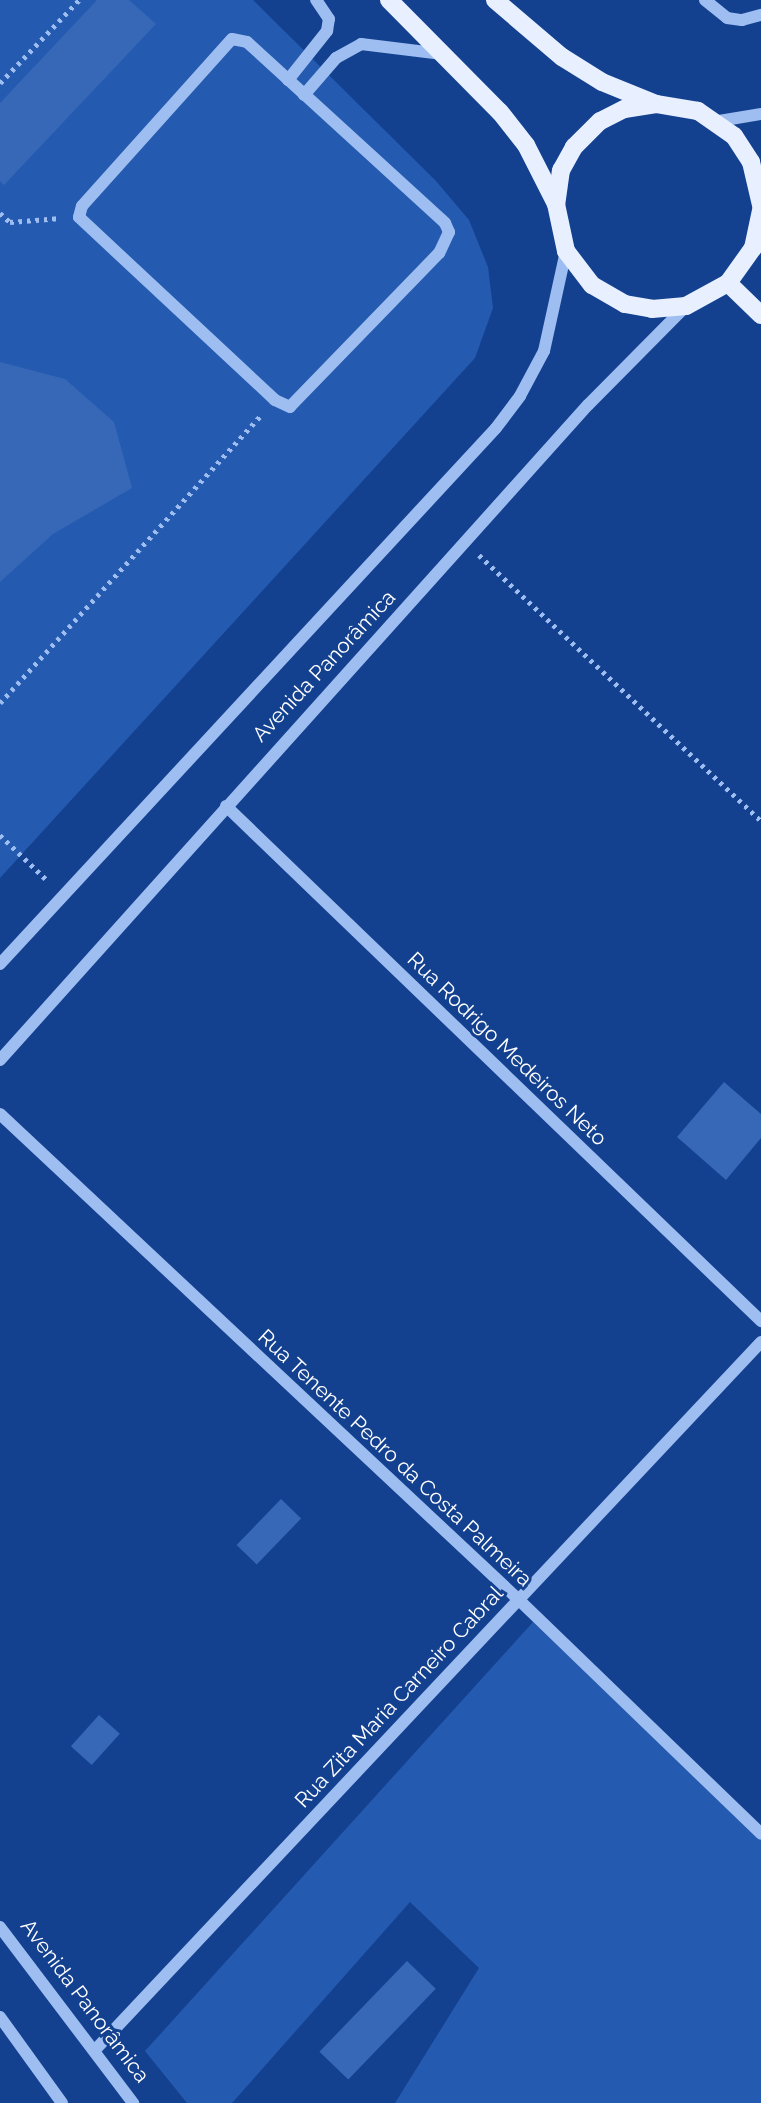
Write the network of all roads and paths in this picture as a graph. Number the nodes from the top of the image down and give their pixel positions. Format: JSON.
{"nodes":[{"id":1,"x":79,"y":0,"type":"edge"},
{"id":2,"x":316,"y":0,"type":"edge"},
{"id":3,"x":388,"y":0,"type":"edge"},
{"id":4,"x":495,"y":0,"type":"edge"},
{"id":5,"x":705,"y":0,"type":"edge"},
{"id":6,"x":761,"y":15,"type":"edge"},
{"id":7,"x":442,"y":54,"type":"junction"},
{"id":8,"x":288,"y":80,"type":"junction"},
{"id":9,"x":0,"y":83,"type":"edge"},
{"id":10,"x":304,"y":95,"type":"junction"},
{"id":11,"x":656,"y":104,"type":"junction"},
{"id":12,"x":761,"y":114,"type":"edge"},
{"id":13,"x":713,"y":122,"type":"junction"},
{"id":14,"x":556,"y":204,"type":"junction"},
{"id":15,"x":761,"y":208,"type":"edge"},
{"id":16,"x":0,"y":213,"type":"edge"},
{"id":17,"x":79,"y":217,"type":"junction"},
{"id":18,"x":757,"y":244,"type":"edge"},
{"id":19,"x":566,"y":251,"type":"junction"},
{"id":20,"x":728,"y":283,"type":"junction"},
{"id":21,"x":686,"y":306,"type":"junction"},
{"id":22,"x":761,"y":314,"type":"edge"},
{"id":23,"x":275,"y":400,"type":"junction"},
{"id":24,"x":467,"y":544,"type":"junction"},
{"id":25,"x":0,"y":703,"type":"edge"},
{"id":26,"x":226,"y":806,"type":"junction"},
{"id":27,"x":761,"y":821,"type":"edge"},
{"id":28,"x":0,"y":835,"type":"edge"},
{"id":29,"x":64,"y":896,"type":"junction"},
{"id":30,"x":0,"y":964,"type":"edge"},
{"id":31,"x":0,"y":1060,"type":"edge"},
{"id":32,"x":0,"y":1114,"type":"edge"},
{"id":33,"x":761,"y":1321,"type":"edge"},
{"id":34,"x":761,"y":1342,"type":"edge"},
{"id":35,"x":518,"y":1599,"type":"junction"},
{"id":36,"x":761,"y":1834,"type":"edge"},
{"id":37,"x":0,"y":1927,"type":"edge"},
{"id":38,"x":0,"y":2017,"type":"edge"},
{"id":39,"x":96,"y":2050,"type":"junction"},
{"id":40,"x":62,"y":2103,"type":"edge"},
{"id":41,"x":133,"y":2103,"type":"edge"}],
"edges":[{"from":1,"to":9,"type":"path"},
{"from":2,"to":8,"type":"street"},
{"from":3,"to":7,"type":"main road"},
{"from":4,"to":11,"type":"main road"},
{"from":5,"to":6,"type":"street"},
{"from":7,"to":10,"type":"street"},
{"from":7,"to":14,"type":"main road"},
{"from":8,"to":10,"type":"street"},
{"from":8,"to":17,"type":"street"},
{"from":10,"to":23,"type":"street"},
{"from":11,"to":13,"type":"main road"},
{"from":11,"to":14,"type":"main road"},
{"from":12,"to":13,"type":"street"},
{"from":13,"to":15,"type":"main road"},
{"from":14,"to":19,"type":"main road"},
{"from":15,"to":18,"type":"main road"},
{"from":16,"to":17,"type":"path"},
{"from":17,"to":23,"type":"street"},
{"from":18,"to":20,"type":"main road"},
{"from":19,"to":21,"type":"main road"},
{"from":19,"to":29,"type":"street","name":"Avenida Panorâmica"},
{"from":20,"to":21,"type":"main road"},
{"from":20,"to":22,"type":"main road"},
{"from":21,"to":24,"type":"street","name":"Avenida Panorâmica"},
{"from":23,"to":25,"type":"path"},
{"from":24,"to":26,"type":"street","name":"Avenida Panorâmica"},
{"from":24,"to":27,"type":"path"},
{"from":26,"to":31,"type":"street","name":"Avenida Panorâmica"},
{"from":26,"to":33,"type":"street","name":"Rua Rodrigo Medeiros Neto"},
{"from":28,"to":29,"type":"path"},
{"from":29,"to":30,"type":"street","name":"Avenida Panorâmica"},
{"from":32,"to":35,"type":"street","name":"Rua Tenente Pedro da Costa Palmeira"},
{"from":34,"to":35,"type":"street","name":"Rua Zita Maria Carneiro Cabral"},
{"from":35,"to":36,"type":"street","name":"Rua Tenente Pedro da Costa Palmeira"},
{"from":35,"to":39,"type":"street","name":"Rua Zita Maria Carneiro Cabral"},
{"from":37,"to":39,"type":"street","name":"Avenida Panorâmica"},
{"from":38,"to":40,"type":"street"},
{"from":39,"to":41,"type":"street","name":"Avenida Panorâmica"}]}
